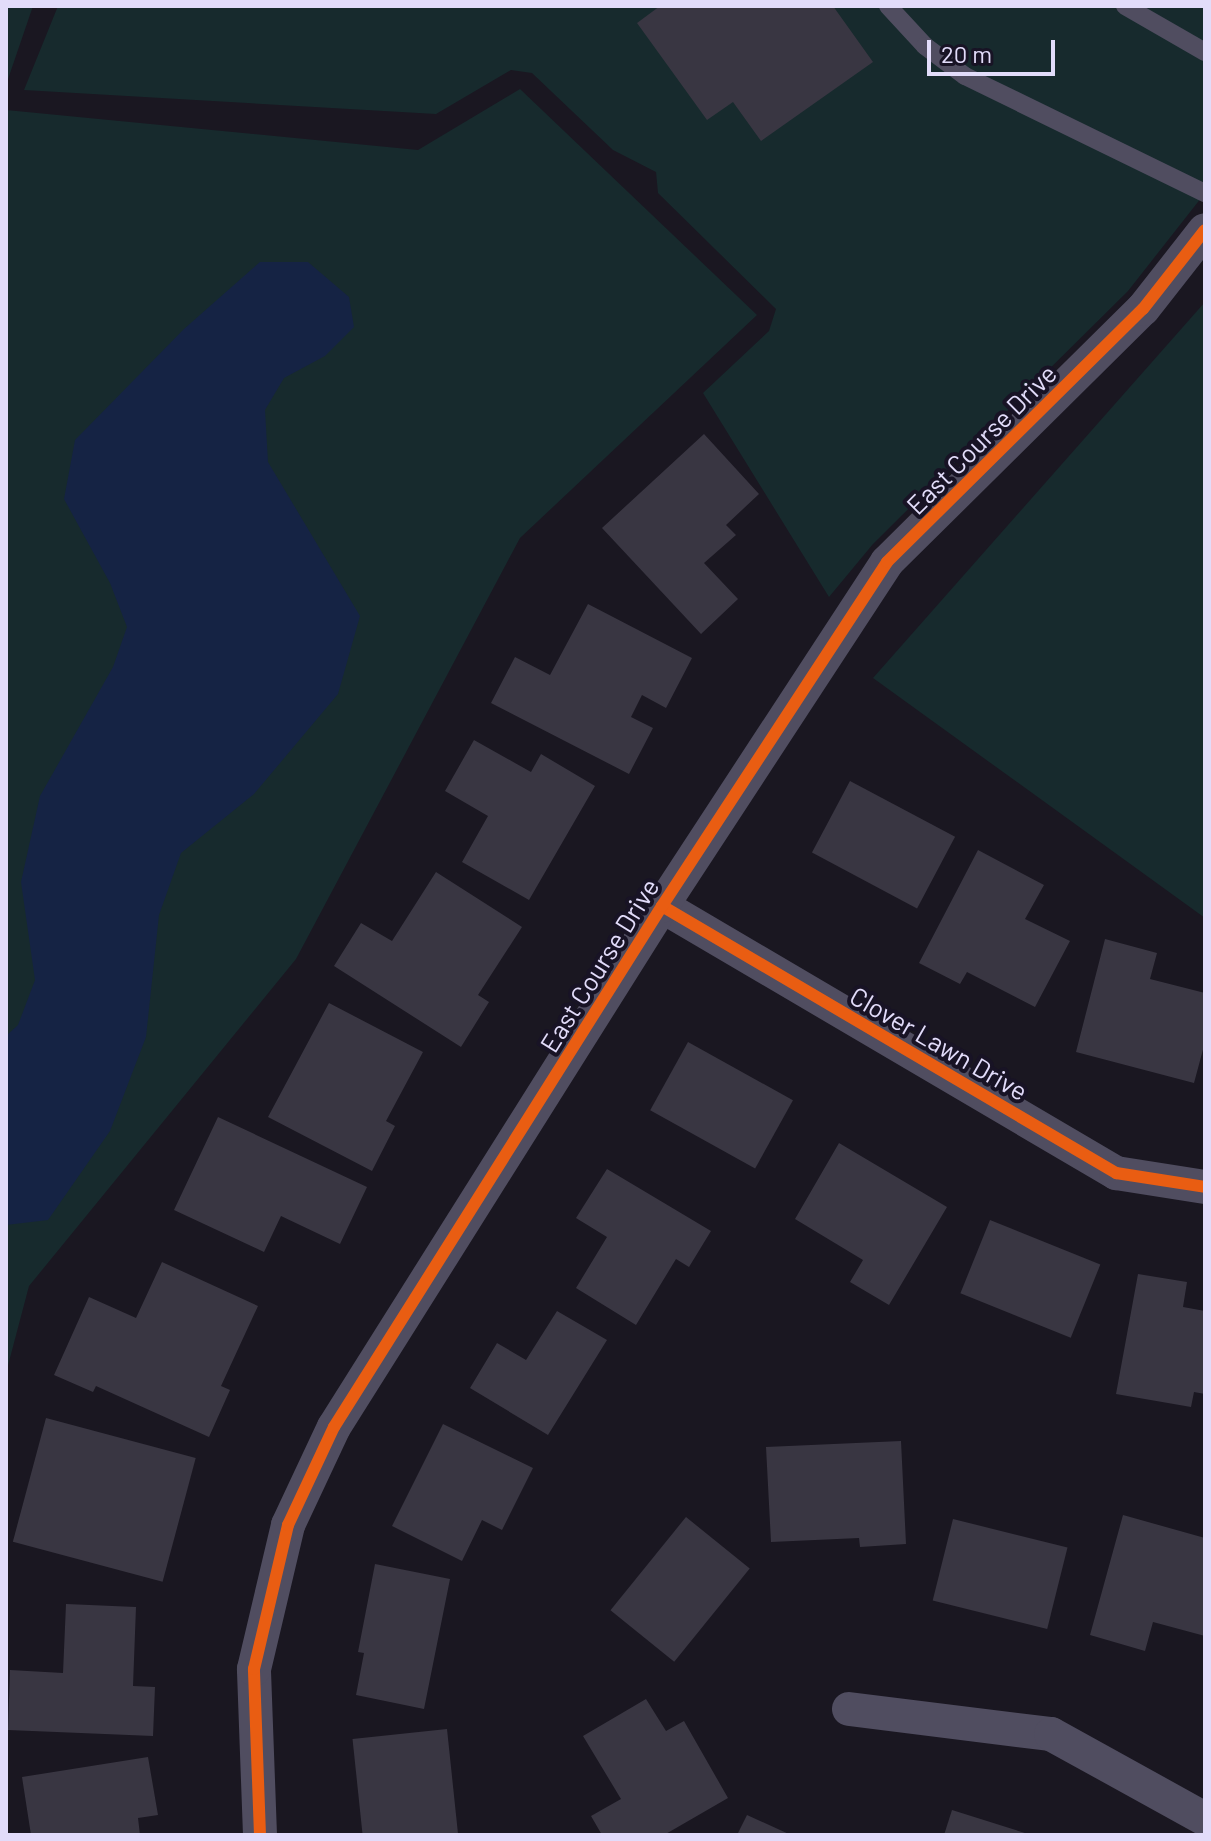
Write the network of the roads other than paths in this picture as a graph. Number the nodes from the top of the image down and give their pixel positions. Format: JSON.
{"nodes":[{"id":1,"x":888,"y":6,"type":"edge"},
{"id":2,"x":1125,"y":6,"type":"edge"},
{"id":3,"x":1205,"y":52,"type":"edge"},
{"id":4,"x":1205,"y":193,"type":"edge"},
{"id":5,"x":1205,"y":230,"type":"edge"},
{"id":6,"x":662,"y":906,"type":"junction"},
{"id":7,"x":1205,"y":1187,"type":"edge"},
{"id":8,"x":849,"y":1709,"type":"dead end"},
{"id":9,"x":1205,"y":1819,"type":"edge"},
{"id":10,"x":260,"y":1835,"type":"edge"}],
"edges":[{"from":1,"to":4,"type":"lane"},
{"from":2,"to":3,"type":"lane"},
{"from":5,"to":6,"type":"street","name":"East Course Drive"},
{"from":6,"to":7,"type":"street","name":"Clover Lawn Drive"},
{"from":6,"to":10,"type":"street","name":"East Course Drive"},
{"from":8,"to":9,"type":"street"}]}
